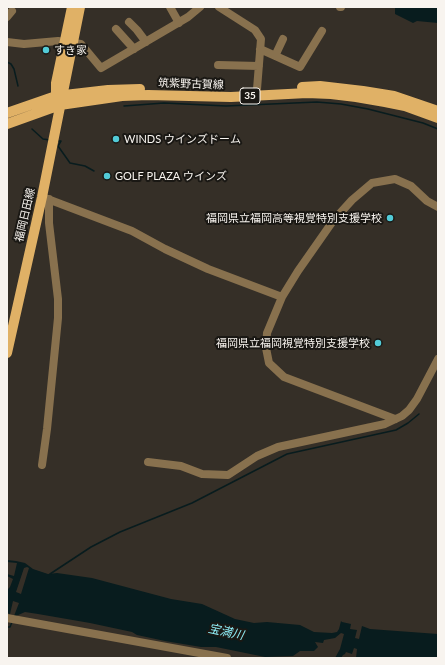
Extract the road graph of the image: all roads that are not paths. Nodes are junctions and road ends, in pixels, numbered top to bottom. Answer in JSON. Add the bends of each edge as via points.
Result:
{"nodes":[{"id":1,"x":72,"y":7,"type":"edge"},
{"id":2,"x":80,"y":7,"type":"edge"},
{"id":3,"x":170,"y":7,"type":"edge"},
{"id":4,"x":200,"y":7,"type":"edge"},
{"id":5,"x":219,"y":7,"type":"edge"},
{"id":6,"x":129,"y":22,"type":"dead end"},
{"id":7,"x":179,"y":23,"type":"junction"},
{"id":8,"x":116,"y":28,"type":"dead end"},
{"id":9,"x":322,"y":31,"type":"dead end"},
{"id":10,"x":282,"y":40,"type":"dead end"},
{"id":11,"x":7,"y":42,"type":"edge"},
{"id":12,"x":68,"y":42,"type":"junction"},
{"id":13,"x":146,"y":42,"type":"junction"},
{"id":14,"x":134,"y":49,"type":"junction"},
{"id":15,"x":260,"y":49,"type":"junction"},
{"id":16,"x":275,"y":56,"type":"junction"},
{"id":17,"x":218,"y":65,"type":"dead end"},
{"id":18,"x":259,"y":66,"type":"junction"},
{"id":19,"x":257,"y":89,"type":"junction"},
{"id":20,"x":59,"y":99,"type":"junction"},
{"id":21,"x":438,"y":111,"type":"edge"},
{"id":22,"x":7,"y":113,"type":"edge"},
{"id":23,"x":438,"y":118,"type":"edge"},
{"id":24,"x":7,"y":124,"type":"edge"},
{"id":25,"x":45,"y":198,"type":"junction"},
{"id":26,"x":438,"y":207,"type":"edge"},
{"id":27,"x":282,"y":297,"type":"junction"},
{"id":28,"x":7,"y":353,"type":"edge"},
{"id":29,"x":438,"y":359,"type":"edge"},
{"id":30,"x":395,"y":419,"type":"junction"},
{"id":31,"x":148,"y":462,"type":"dead end"},
{"id":32,"x":42,"y":465,"type":"dead end"},
{"id":33,"x":7,"y":618,"type":"edge"},
{"id":34,"x":227,"y":658,"type":"edge"}],
"edges":[{"from":1,"to":12,"type":"main road","name":"福岡日田線"},
{"from":2,"to":12,"type":"main road","name":"福岡日田線"},
{"from":3,"to":7,"type":"street"},
{"from":4,"to":7,"type":"street"},
{"from":5,"to":15,"type":"street","via":[[255,30],[261,39]]},
{"from":6,"to":13,"type":"street"},
{"from":7,"to":13,"type":"street"},
{"from":8,"to":14,"type":"street"},
{"from":9,"to":16,"type":"street","via":[[300,67]]},
{"from":10,"to":16,"type":"street"},
{"from":11,"to":12,"type":"street"},
{"from":12,"to":14,"type":"street","via":[[81,44],[101,68]]},
{"from":12,"to":20,"type":"main road","name":"福岡日田線"},
{"from":13,"to":14,"type":"street"},
{"from":15,"to":16,"type":"street"},
{"from":15,"to":18,"type":"street"},
{"from":17,"to":18,"type":"street"},
{"from":18,"to":19,"type":"street"},
{"from":19,"to":20,"type":"main road","name":"筑紫野古賀線","number":"35","via":[[108,90]]},
{"from":19,"to":21,"type":"main road","name":"筑紫野古賀線","number":"35","via":[[320,86],[343,88],[394,96]]},
{"from":20,"to":22,"type":"main road"},
{"from":20,"to":23,"type":"main road","name":"筑紫野古賀線","number":"35","via":[[148,95],[231,97],[331,94],[356,96],[405,106]]},
{"from":20,"to":24,"type":"main road"},
{"from":20,"to":25,"type":"main road","name":"福岡日田線"},
{"from":25,"to":27,"type":"street","via":[[132,232],[208,269]]},
{"from":25,"to":28,"type":"main road","name":"福岡日田線"},
{"from":25,"to":32,"type":"street","via":[[58,299],[58,318]]},
{"from":26,"to":27,"type":"street","via":[[411,186],[395,178],[372,183],[332,221]]},
{"from":27,"to":30,"type":"street","via":[[267,333],[269,363],[284,377]]},
{"from":29,"to":30,"type":"street","via":[[418,399],[406,413]]},
{"from":30,"to":31,"type":"street","via":[[373,428],[278,447],[257,456],[228,475],[202,474],[181,466]]},
{"from":33,"to":34,"type":"street"}]}
